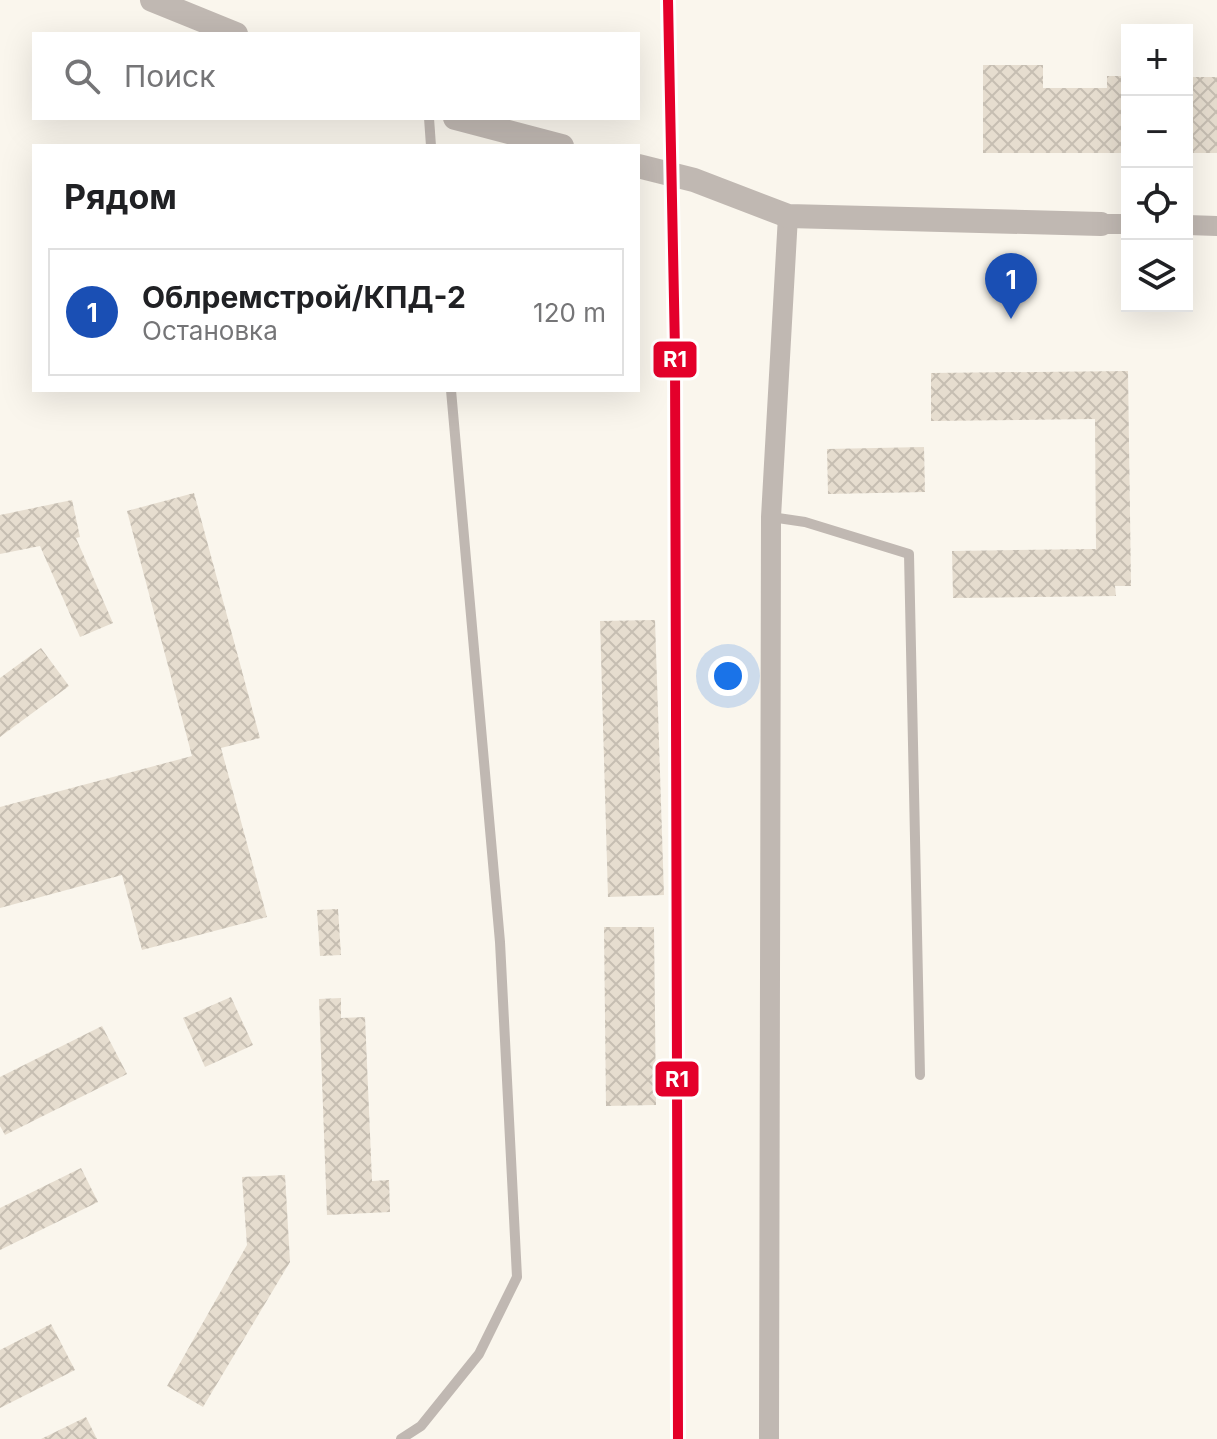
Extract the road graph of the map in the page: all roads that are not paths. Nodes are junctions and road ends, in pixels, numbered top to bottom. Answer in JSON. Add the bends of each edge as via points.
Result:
{"nodes":[{"id":1,"x":152,"y":0,"type":"edge"},
{"id":2,"x":231,"y":32,"type":"edge"},
{"id":3,"x":429,"y":120,"type":"edge"},
{"id":4,"x":463,"y":120,"type":"edge"},
{"id":5,"x":431,"y":144,"type":"edge"},
{"id":6,"x":554,"y":144,"type":"edge"},
{"id":7,"x":640,"y":166,"type":"edge"},
{"id":8,"x":788,"y":216,"type":"junction"},
{"id":9,"x":1101,"y":224,"type":"joint"},
{"id":10,"x":1121,"y":224,"type":"edge"},
{"id":11,"x":1193,"y":225,"type":"edge"},
{"id":12,"x":1217,"y":226,"type":"edge"},
{"id":13,"x":451,"y":392,"type":"edge"},
{"id":14,"x":771,"y":517,"type":"junction"},
{"id":15,"x":920,"y":1075,"type":"dead end"},
{"id":16,"x":401,"y":1439,"type":"edge"},
{"id":17,"x":769,"y":1439,"type":"edge"}],
"edges":[{"from":1,"to":2,"type":"street"},
{"from":3,"to":5,"type":"lane"},
{"from":4,"to":6,"type":"street"},
{"from":7,"to":8,"type":"street","via":[[694,180]]},
{"from":8,"to":9,"type":"street"},
{"from":8,"to":14,"type":"street"},
{"from":9,"to":10,"type":"street"},
{"from":11,"to":12,"type":"street"},
{"from":13,"to":16,"type":"lane","via":[[500,942],[517,1277],[479,1354],[421,1426]]},
{"from":14,"to":15,"type":"lane","via":[[909,554]]},
{"from":14,"to":17,"type":"street"}]}
